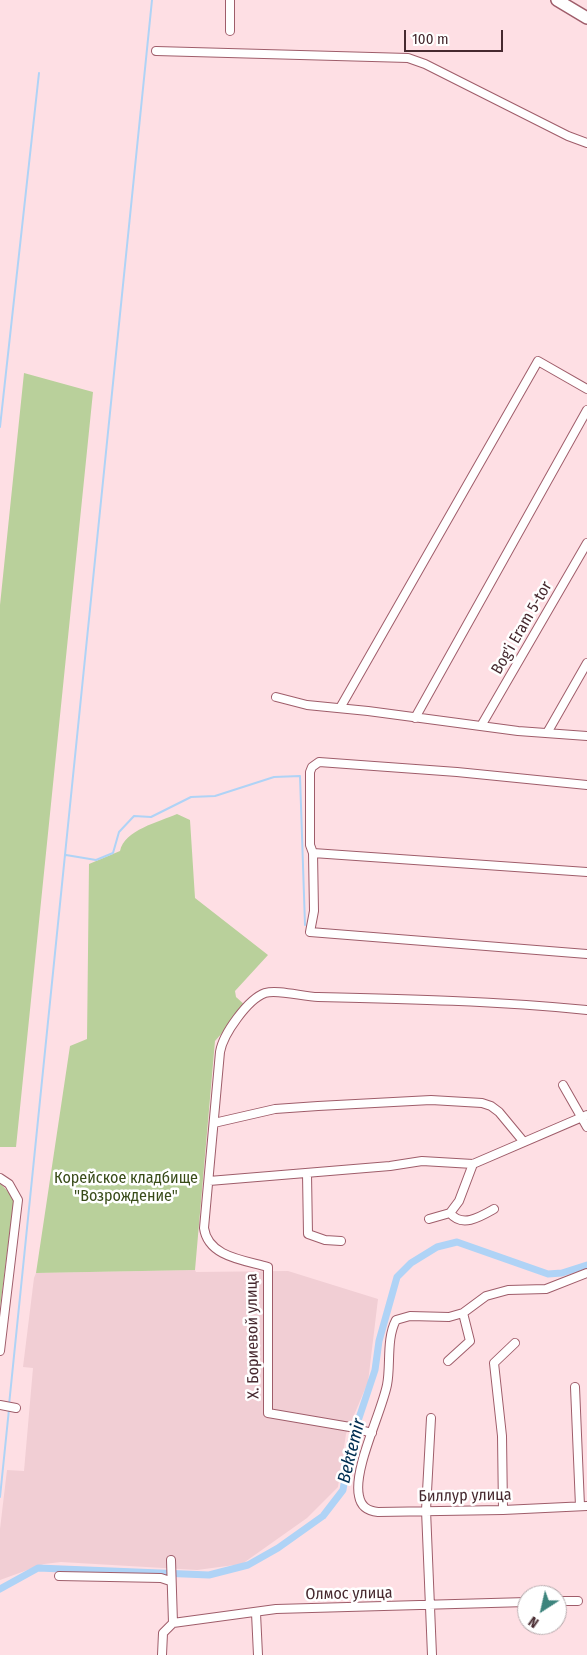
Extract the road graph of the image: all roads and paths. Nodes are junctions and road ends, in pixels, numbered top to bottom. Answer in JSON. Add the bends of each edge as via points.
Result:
{"nodes":[{"id":1,"x":230,"y":0,"type":"edge"},
{"id":2,"x":557,"y":0,"type":"edge"},
{"id":3,"x":565,"y":0,"type":"edge"},
{"id":4,"x":587,"y":13,"type":"edge"},
{"id":5,"x":587,"y":18,"type":"edge"},
{"id":6,"x":230,"y":31,"type":"dead end"},
{"id":7,"x":156,"y":51,"type":"dead end"},
{"id":8,"x":587,"y":143,"type":"edge"},
{"id":9,"x":587,"y":389,"type":"edge"},
{"id":10,"x":587,"y":410,"type":"edge"},
{"id":11,"x":587,"y":543,"type":"edge"},
{"id":12,"x":587,"y":663,"type":"edge"},
{"id":13,"x":276,"y":697,"type":"dead end"},
{"id":14,"x":340,"y":708,"type":"junction"},
{"id":15,"x":415,"y":718,"type":"junction"},
{"id":16,"x":481,"y":726,"type":"junction"},
{"id":17,"x":547,"y":733,"type":"junction"},
{"id":18,"x":587,"y":736,"type":"edge"},
{"id":19,"x":587,"y":785,"type":"edge"},
{"id":20,"x":313,"y":853,"type":"junction"},
{"id":21,"x":587,"y":872,"type":"edge"},
{"id":22,"x":587,"y":954,"type":"edge"},
{"id":23,"x":587,"y":1010,"type":"edge"},
{"id":24,"x":563,"y":1085,"type":"dead end"},
{"id":25,"x":585,"y":1116,"type":"edge"},
{"id":26,"x":214,"y":1123,"type":"junction"},
{"id":27,"x":587,"y":1127,"type":"edge"},
{"id":28,"x":523,"y":1141,"type":"junction"},
{"id":29,"x":473,"y":1164,"type":"junction"},
{"id":30,"x":307,"y":1174,"type":"junction"},
{"id":31,"x":0,"y":1178,"type":"edge"},
{"id":32,"x":209,"y":1181,"type":"junction"},
{"id":33,"x":494,"y":1209,"type":"dead end"},
{"id":34,"x":450,"y":1213,"type":"junction"},
{"id":35,"x":429,"y":1219,"type":"dead end"},
{"id":36,"x":341,"y":1241,"type":"dead end"},
{"id":37,"x":587,"y":1273,"type":"edge"},
{"id":38,"x":463,"y":1313,"type":"junction"},
{"id":39,"x":515,"y":1343,"type":"dead end"},
{"id":40,"x":0,"y":1351,"type":"edge"},
{"id":41,"x":448,"y":1361,"type":"dead end"},
{"id":42,"x":575,"y":1386,"type":"dead end"},
{"id":43,"x":0,"y":1406,"type":"edge"},
{"id":44,"x":16,"y":1408,"type":"dead end"},
{"id":45,"x":431,"y":1418,"type":"dead end"},
{"id":46,"x":372,"y":1433,"type":"junction"},
{"id":47,"x":583,"y":1506,"type":"edge"},
{"id":48,"x":426,"y":1510,"type":"junction"},
{"id":49,"x":503,"y":1510,"type":"junction"},
{"id":50,"x":171,"y":1560,"type":"dead end"},
{"id":51,"x":59,"y":1576,"type":"dead end"},
{"id":52,"x":170,"y":1579,"type":"junction"},
{"id":53,"x":567,"y":1601,"type":"edge"},
{"id":54,"x":578,"y":1601,"type":"dead end"},
{"id":55,"x":517,"y":1602,"type":"edge"},
{"id":56,"x":430,"y":1606,"type":"junction"},
{"id":57,"x":256,"y":1612,"type":"junction"},
{"id":58,"x":173,"y":1623,"type":"junction"},
{"id":59,"x":162,"y":1655,"type":"edge"},
{"id":60,"x":258,"y":1655,"type":"edge"},
{"id":61,"x":432,"y":1655,"type":"edge"}],
"edges":[{"from":1,"to":6,"type":"street"},
{"from":2,"to":5,"type":"street"},
{"from":3,"to":4,"type":"street"},
{"from":7,"to":8,"type":"street","via":[[408,58]]},
{"from":9,"to":14,"type":"street","via":[[538,361]]},
{"from":10,"to":15,"type":"street"},
{"from":11,"to":16,"type":"street","name":"Bog'i Eram 5-tor"},
{"from":12,"to":17,"type":"street"},
{"from":13,"to":14,"type":"street","via":[[307,705]]},
{"from":14,"to":15,"type":"street"},
{"from":15,"to":16,"type":"street"},
{"from":16,"to":17,"type":"street"},
{"from":17,"to":18,"type":"street"},
{"from":19,"to":20,"type":"street","via":[[319,762],[312,766],[310,772],[310,845]]},
{"from":20,"to":21,"type":"street"},
{"from":20,"to":22,"type":"street","via":[[314,911],[310,932]]},
{"from":23,"to":26,"type":"street","name":"Х. Бориевой улица","via":[[523,1004],[266,993],[250,1004],[224,1038]]},
{"from":24,"to":25,"type":"street","via":[[577,1113]]},
{"from":25,"to":27,"type":"street"},
{"from":25,"to":28,"type":"street"},
{"from":26,"to":28,"type":"street","via":[[275,1109],[431,1100],[491,1106]]},
{"from":26,"to":32,"type":"street","name":"Х. Бориевой улица"},
{"from":28,"to":29,"type":"street"},
{"from":29,"to":30,"type":"street","via":[[422,1161]]},
{"from":29,"to":34,"type":"street","via":[[465,1188]]},
{"from":30,"to":32,"type":"street"},
{"from":30,"to":36,"type":"street","via":[[308,1234],[324,1240]]},
{"from":31,"to":40,"type":"street","via":[[9,1184],[18,1200]]},
{"from":32,"to":46,"type":"street","name":"Х. Бориевой улица","via":[[205,1238],[219,1251],[268,1267],[268,1413]]},
{"from":33,"to":34,"type":"street","via":[[463,1221]]},
{"from":34,"to":35,"type":"street"},
{"from":37,"to":38,"type":"street","via":[[546,1289],[508,1290],[486,1296]]},
{"from":38,"to":41,"type":"street","via":[[470,1341]]},
{"from":38,"to":46,"type":"street","via":[[448,1318],[410,1316],[396,1320],[387,1385]]},
{"from":39,"to":49,"type":"street","via":[[494,1363],[502,1436]]},
{"from":42,"to":47,"type":"street"},
{"from":43,"to":44,"type":"street"},
{"from":45,"to":48,"type":"street"},
{"from":46,"to":48,"type":"street","name":"Биллур улица","via":[[358,1490],[359,1499],[369,1511]]},
{"from":47,"to":49,"type":"street","name":"Биллур улица"},
{"from":48,"to":49,"type":"street","name":"Биллур улица"},
{"from":48,"to":56,"type":"street"},
{"from":50,"to":52,"type":"street"},
{"from":51,"to":52,"type":"street"},
{"from":52,"to":58,"type":"street"},
{"from":53,"to":54,"type":"street"},
{"from":55,"to":56,"type":"street","name":"Олмос улица"},
{"from":56,"to":57,"type":"street","name":"Олмос улица"},
{"from":56,"to":61,"type":"street"},
{"from":57,"to":58,"type":"street","name":"Олмос улица"},
{"from":57,"to":60,"type":"street"},
{"from":58,"to":59,"type":"street","via":[[163,1633]]}]}
